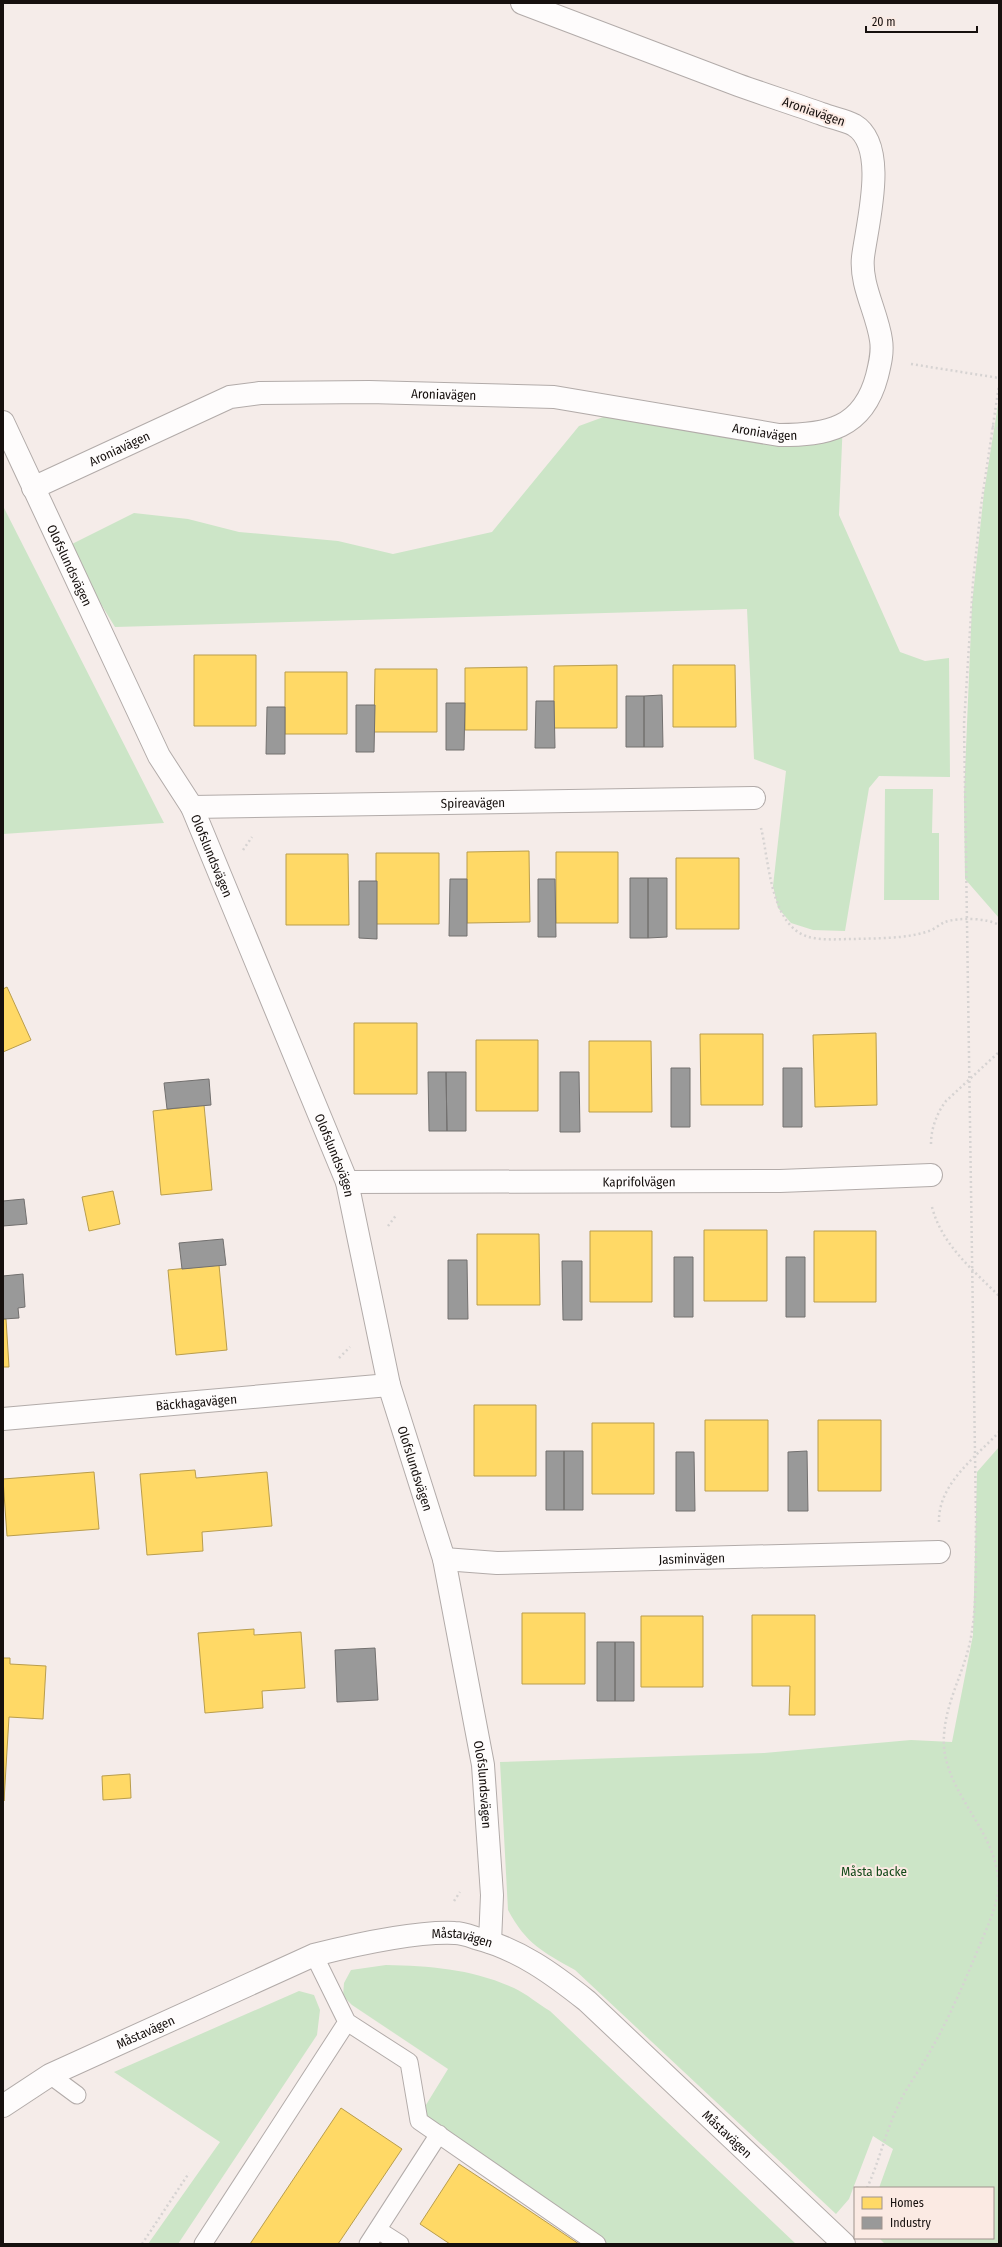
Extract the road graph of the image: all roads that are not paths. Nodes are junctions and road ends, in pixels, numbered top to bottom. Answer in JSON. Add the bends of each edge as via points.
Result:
{"nodes":[{"id":1,"x":522,"y":3,"type":"edge"},
{"id":2,"x":3,"y":422,"type":"edge"},
{"id":3,"x":33,"y":488,"type":"junction"},
{"id":4,"x":754,"y":798,"type":"road end"},
{"id":5,"x":192,"y":806,"type":"junction"},
{"id":6,"x":931,"y":1175,"type":"dead end"},
{"id":7,"x":347,"y":1182,"type":"junction"},
{"id":8,"x":389,"y":1385,"type":"junction"},
{"id":9,"x":3,"y":1419,"type":"edge"},
{"id":10,"x":939,"y":1552,"type":"road end"},
{"id":11,"x":444,"y":1559,"type":"junction"},
{"id":12,"x":490,"y":1942,"type":"junction"},
{"id":13,"x":314,"y":1955,"type":"junction"},
{"id":14,"x":347,"y":2022,"type":"junction"},
{"id":15,"x":50,"y":2075,"type":"junction"},
{"id":16,"x":76,"y":2095,"type":"dead end"},
{"id":17,"x":3,"y":2106,"type":"edge"},
{"id":18,"x":439,"y":2134,"type":"junction"},
{"id":19,"x":378,"y":2230,"type":"junction"},
{"id":20,"x":836,"y":2241,"type":"edge"},
{"id":21,"x":203,"y":2244,"type":"edge"},
{"id":22,"x":368,"y":2244,"type":"edge"},
{"id":23,"x":400,"y":2244,"type":"edge"},
{"id":24,"x":597,"y":2244,"type":"edge"}],
"edges":[{"from":1,"to":3,"type":"street","name":"Aroniavägen","via":[[855,126],[870,150],[874,166],[863,276],[881,340],[881,360],[873,390],[856,416],[834,430],[809,435],[779,434],[554,397],[260,392],[230,397]]},
{"from":2,"to":3,"type":"street","name":"Olofslundsvägen"},
{"from":3,"to":5,"type":"street","name":"Olofslundsvägen","via":[[159,756]]},
{"from":4,"to":5,"type":"street","name":"Spireavägen"},
{"from":5,"to":7,"type":"street","name":"Olofslundsvägen"},
{"from":6,"to":7,"type":"street","name":"Kaprifolvägen","via":[[780,1181]]},
{"from":7,"to":8,"type":"street","name":"Olofslundsvägen"},
{"from":8,"to":9,"type":"street","name":"Bäckhagavägen"},
{"from":8,"to":11,"type":"street","name":"Olofslundsvägen"},
{"from":10,"to":11,"type":"street","name":"Jasminvägen","via":[[498,1563]]},
{"from":11,"to":12,"type":"street","name":"Olofslundsvägen","via":[[483,1766],[492,1896]]},
{"from":12,"to":13,"type":"street","name":"Måstavägen","via":[[456,1933],[422,1935],[351,1946]]},
{"from":12,"to":20,"type":"street","name":"Måstavägen","via":[[528,1959],[554,1975],[587,2001]]},
{"from":13,"to":14,"type":"lane"},
{"from":13,"to":15,"type":"street","name":"Måstavägen"},
{"from":14,"to":18,"type":"lane","via":[[409,2062],[419,2121]]},
{"from":14,"to":21,"type":"lane"},
{"from":15,"to":16,"type":"lane"},
{"from":15,"to":17,"type":"street","name":"Måstavägen"},
{"from":18,"to":19,"type":"lane"},
{"from":18,"to":24,"type":"lane"},
{"from":19,"to":22,"type":"lane"},
{"from":19,"to":23,"type":"lane"}]}
